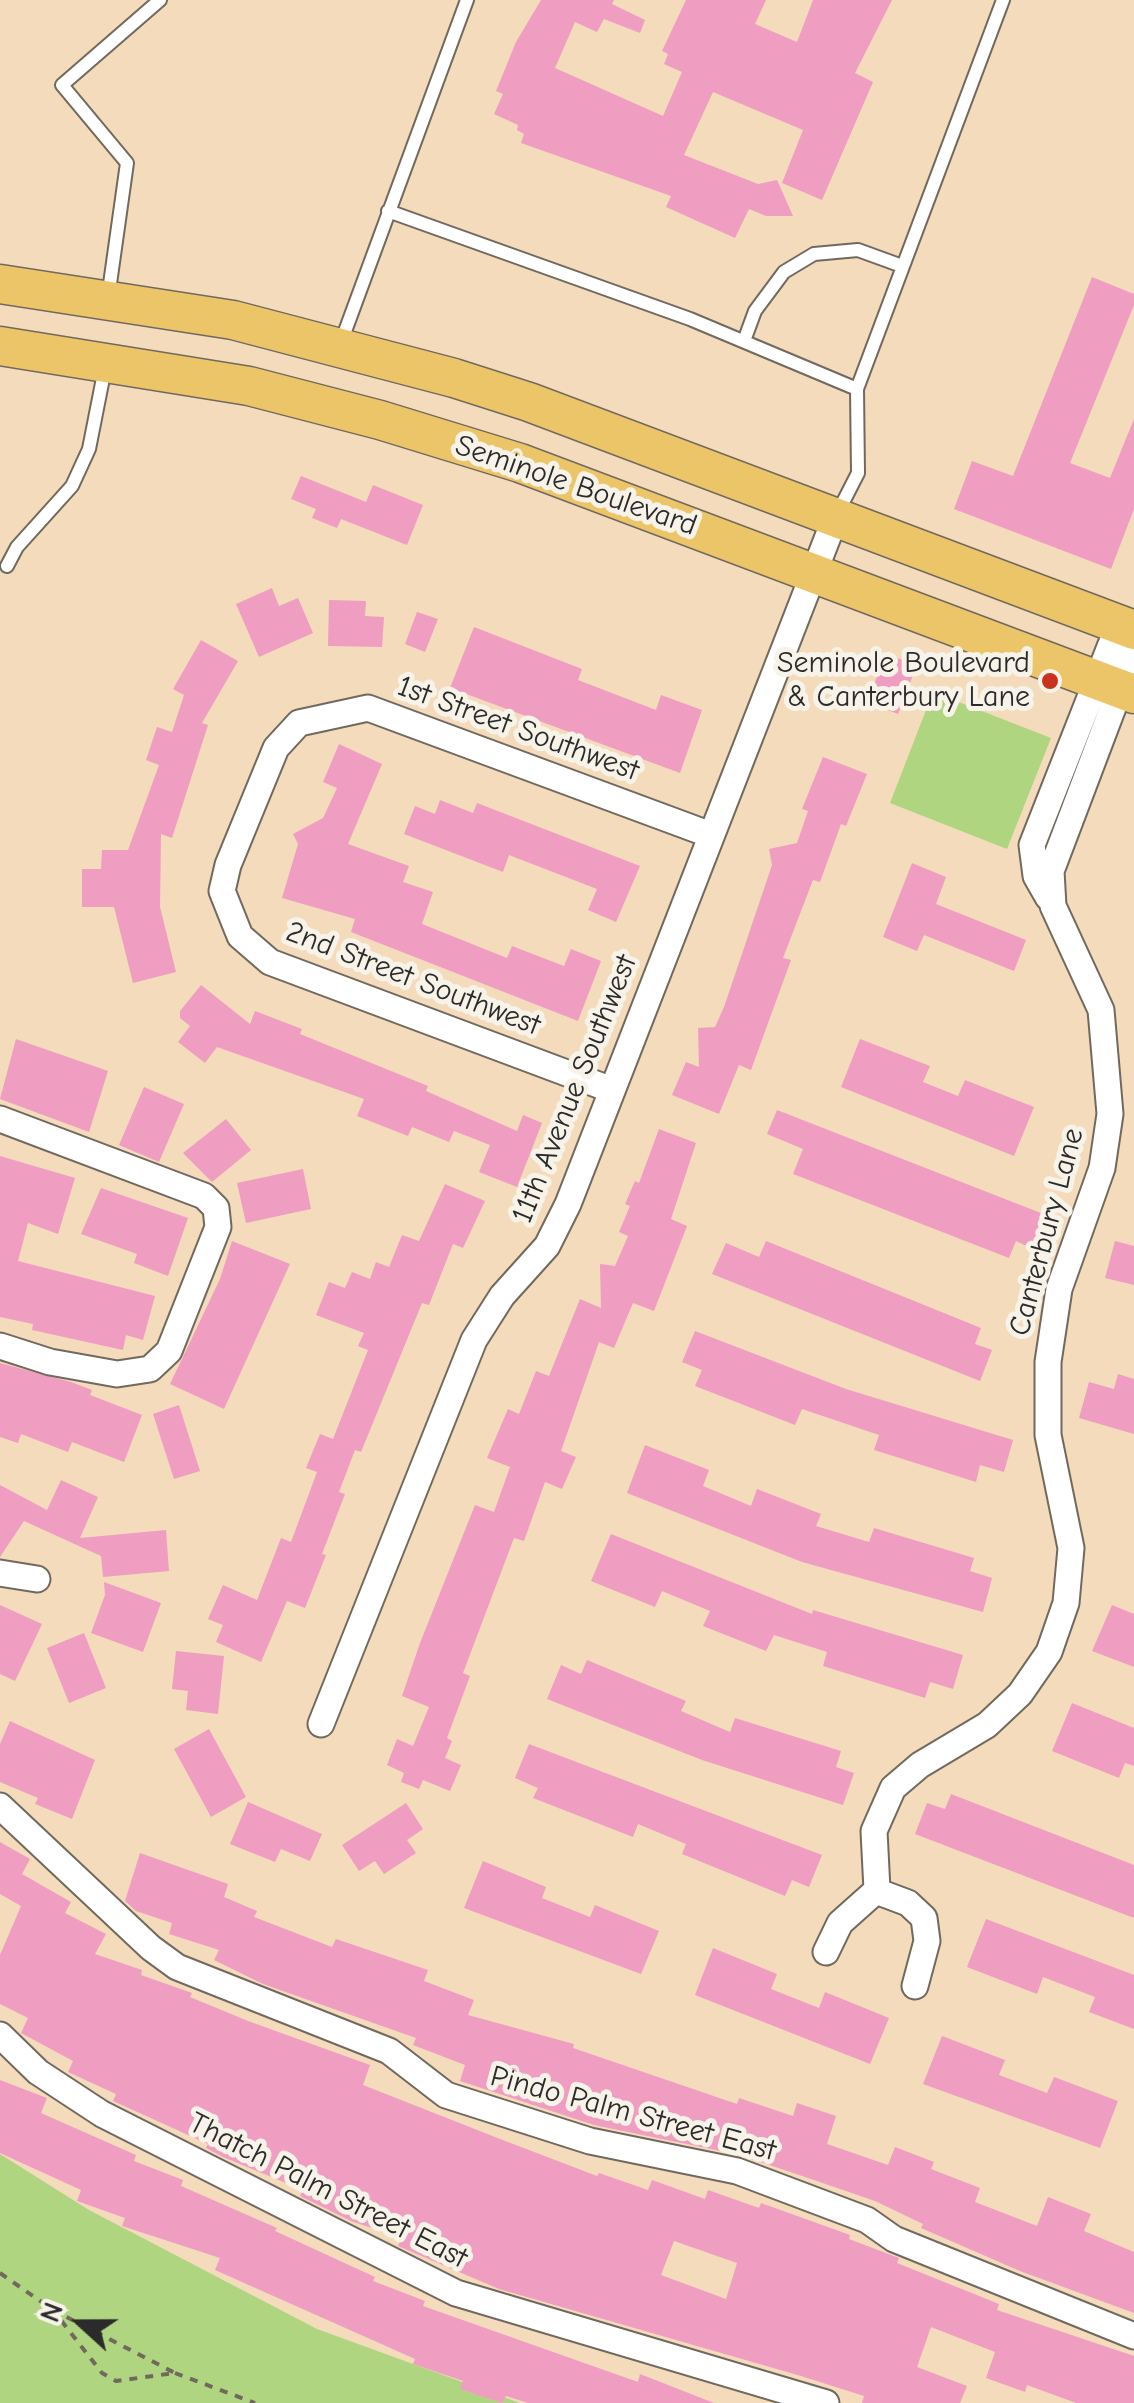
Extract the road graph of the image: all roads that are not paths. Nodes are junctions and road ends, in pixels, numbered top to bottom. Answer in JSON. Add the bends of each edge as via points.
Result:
{"nodes":[{"id":1,"x":160,"y":0,"type":"edge"},
{"id":2,"x":467,"y":0,"type":"edge"},
{"id":3,"x":1003,"y":0,"type":"edge"},
{"id":4,"x":388,"y":211,"type":"junction"},
{"id":5,"x":902,"y":266,"type":"junction"},
{"id":6,"x":0,"y":284,"type":"edge"},
{"id":7,"x":108,"y":298,"type":"junction"},
{"id":8,"x":744,"y":342,"type":"junction"},
{"id":9,"x":0,"y":346,"type":"edge"},
{"id":10,"x":340,"y":346,"type":"junction"},
{"id":11,"x":106,"y":360,"type":"junction"},
{"id":12,"x":857,"y":389,"type":"junction"},
{"id":13,"x":836,"y":516,"type":"junction"},
{"id":14,"x":7,"y":566,"type":"dead end"},
{"id":15,"x":814,"y":571,"type":"junction"},
{"id":16,"x":1129,"y":635,"type":"edge"},
{"id":17,"x":1117,"y":687,"type":"edge"},
{"id":18,"x":712,"y":835,"type":"junction"},
{"id":19,"x":222,"y":892,"type":"joint"},
{"id":20,"x":612,"y":1090,"type":"junction"},
{"id":21,"x":0,"y":1119,"type":"edge"},
{"id":22,"x":0,"y":1346,"type":"edge"},
{"id":23,"x":0,"y":1573,"type":"edge"},
{"id":24,"x":37,"y":1579,"type":"dead end"},
{"id":25,"x":320,"y":1724,"type":"dead end"},
{"id":26,"x":0,"y":1806,"type":"edge"},
{"id":27,"x":876,"y":1891,"type":"junction"},
{"id":28,"x":826,"y":1952,"type":"dead end"},
{"id":29,"x":915,"y":1986,"type":"dead end"},
{"id":30,"x":0,"y":2035,"type":"edge"},
{"id":31,"x":1134,"y":2336,"type":"edge"},
{"id":32,"x":826,"y":2403,"type":"edge"}],
"edges":[{"from":1,"to":7,"type":"lane","via":[[62,86],[127,163]]},
{"from":2,"to":4,"type":"lane"},
{"from":3,"to":5,"type":"lane"},
{"from":4,"to":8,"type":"lane"},
{"from":4,"to":10,"type":"lane"},
{"from":5,"to":8,"type":"lane","via":[[858,250],[814,254],[784,272],[755,311]]},
{"from":5,"to":12,"type":"lane"},
{"from":6,"to":7,"type":"main road","name":"Seminole Boulevard"},
{"from":7,"to":10,"type":"main road","name":"Seminole Boulevard"},
{"from":8,"to":12,"type":"lane"},
{"from":9,"to":11,"type":"main road","name":"Seminole Boulevard"},
{"from":10,"to":13,"type":"main road","name":"Seminole Boulevard","via":[[529,402]]},
{"from":11,"to":14,"type":"lane","via":[[89,450],[72,486]]},
{"from":11,"to":15,"type":"main road","name":"Seminole Boulevard","via":[[380,420],[520,463]]},
{"from":12,"to":13,"type":"lane","via":[[858,473]]},
{"from":13,"to":15,"type":"street","name":"11th Avenue Southwest"},
{"from":13,"to":16,"type":"main road","name":"Seminole Boulevard"},
{"from":15,"to":17,"type":"main road","name":"Seminole Boulevard"},
{"from":15,"to":18,"type":"street","name":"11th Avenue Southwest"},
{"from":16,"to":17,"type":"street","name":"Canterbury Lane"},
{"from":17,"to":27,"type":"street","name":"Canterbury Lane","via":[[1032,845],[1036,876],[1101,1010],[1110,1114],[1102,1168],[1060,1290],[1048,1362],[1048,1435],[1071,1548],[1066,1603],[1049,1652],[1020,1694],[987,1725],[893,1788],[874,1832]]},
{"from":18,"to":19,"type":"street","name":"1st Street Southwest","via":[[368,708],[298,723],[276,748]]},
{"from":18,"to":20,"type":"street","name":"11th Avenue Southwest"},
{"from":19,"to":20,"type":"street","name":"2nd Street Southwest","via":[[240,936],[270,962]]},
{"from":20,"to":25,"type":"street","name":"11th Avenue Southwest","via":[[548,1246],[502,1296],[474,1340]]},
{"from":21,"to":22,"type":"street","via":[[204,1196],[216,1208],[218,1227],[169,1350],[150,1369],[117,1374]]},
{"from":23,"to":24,"type":"street"},
{"from":26,"to":31,"type":"street","name":"Pindo Palm Street East","via":[[177,1967],[389,2051],[446,2095],[590,2141],[737,2171]]},
{"from":27,"to":28,"type":"street","via":[[840,1923]]},
{"from":27,"to":29,"type":"street","via":[[908,1903],[924,1918],[926,1941]]},
{"from":30,"to":32,"type":"street","name":"Thatch Palm Street East","via":[[38,2072],[102,2114],[456,2294]]}]}
